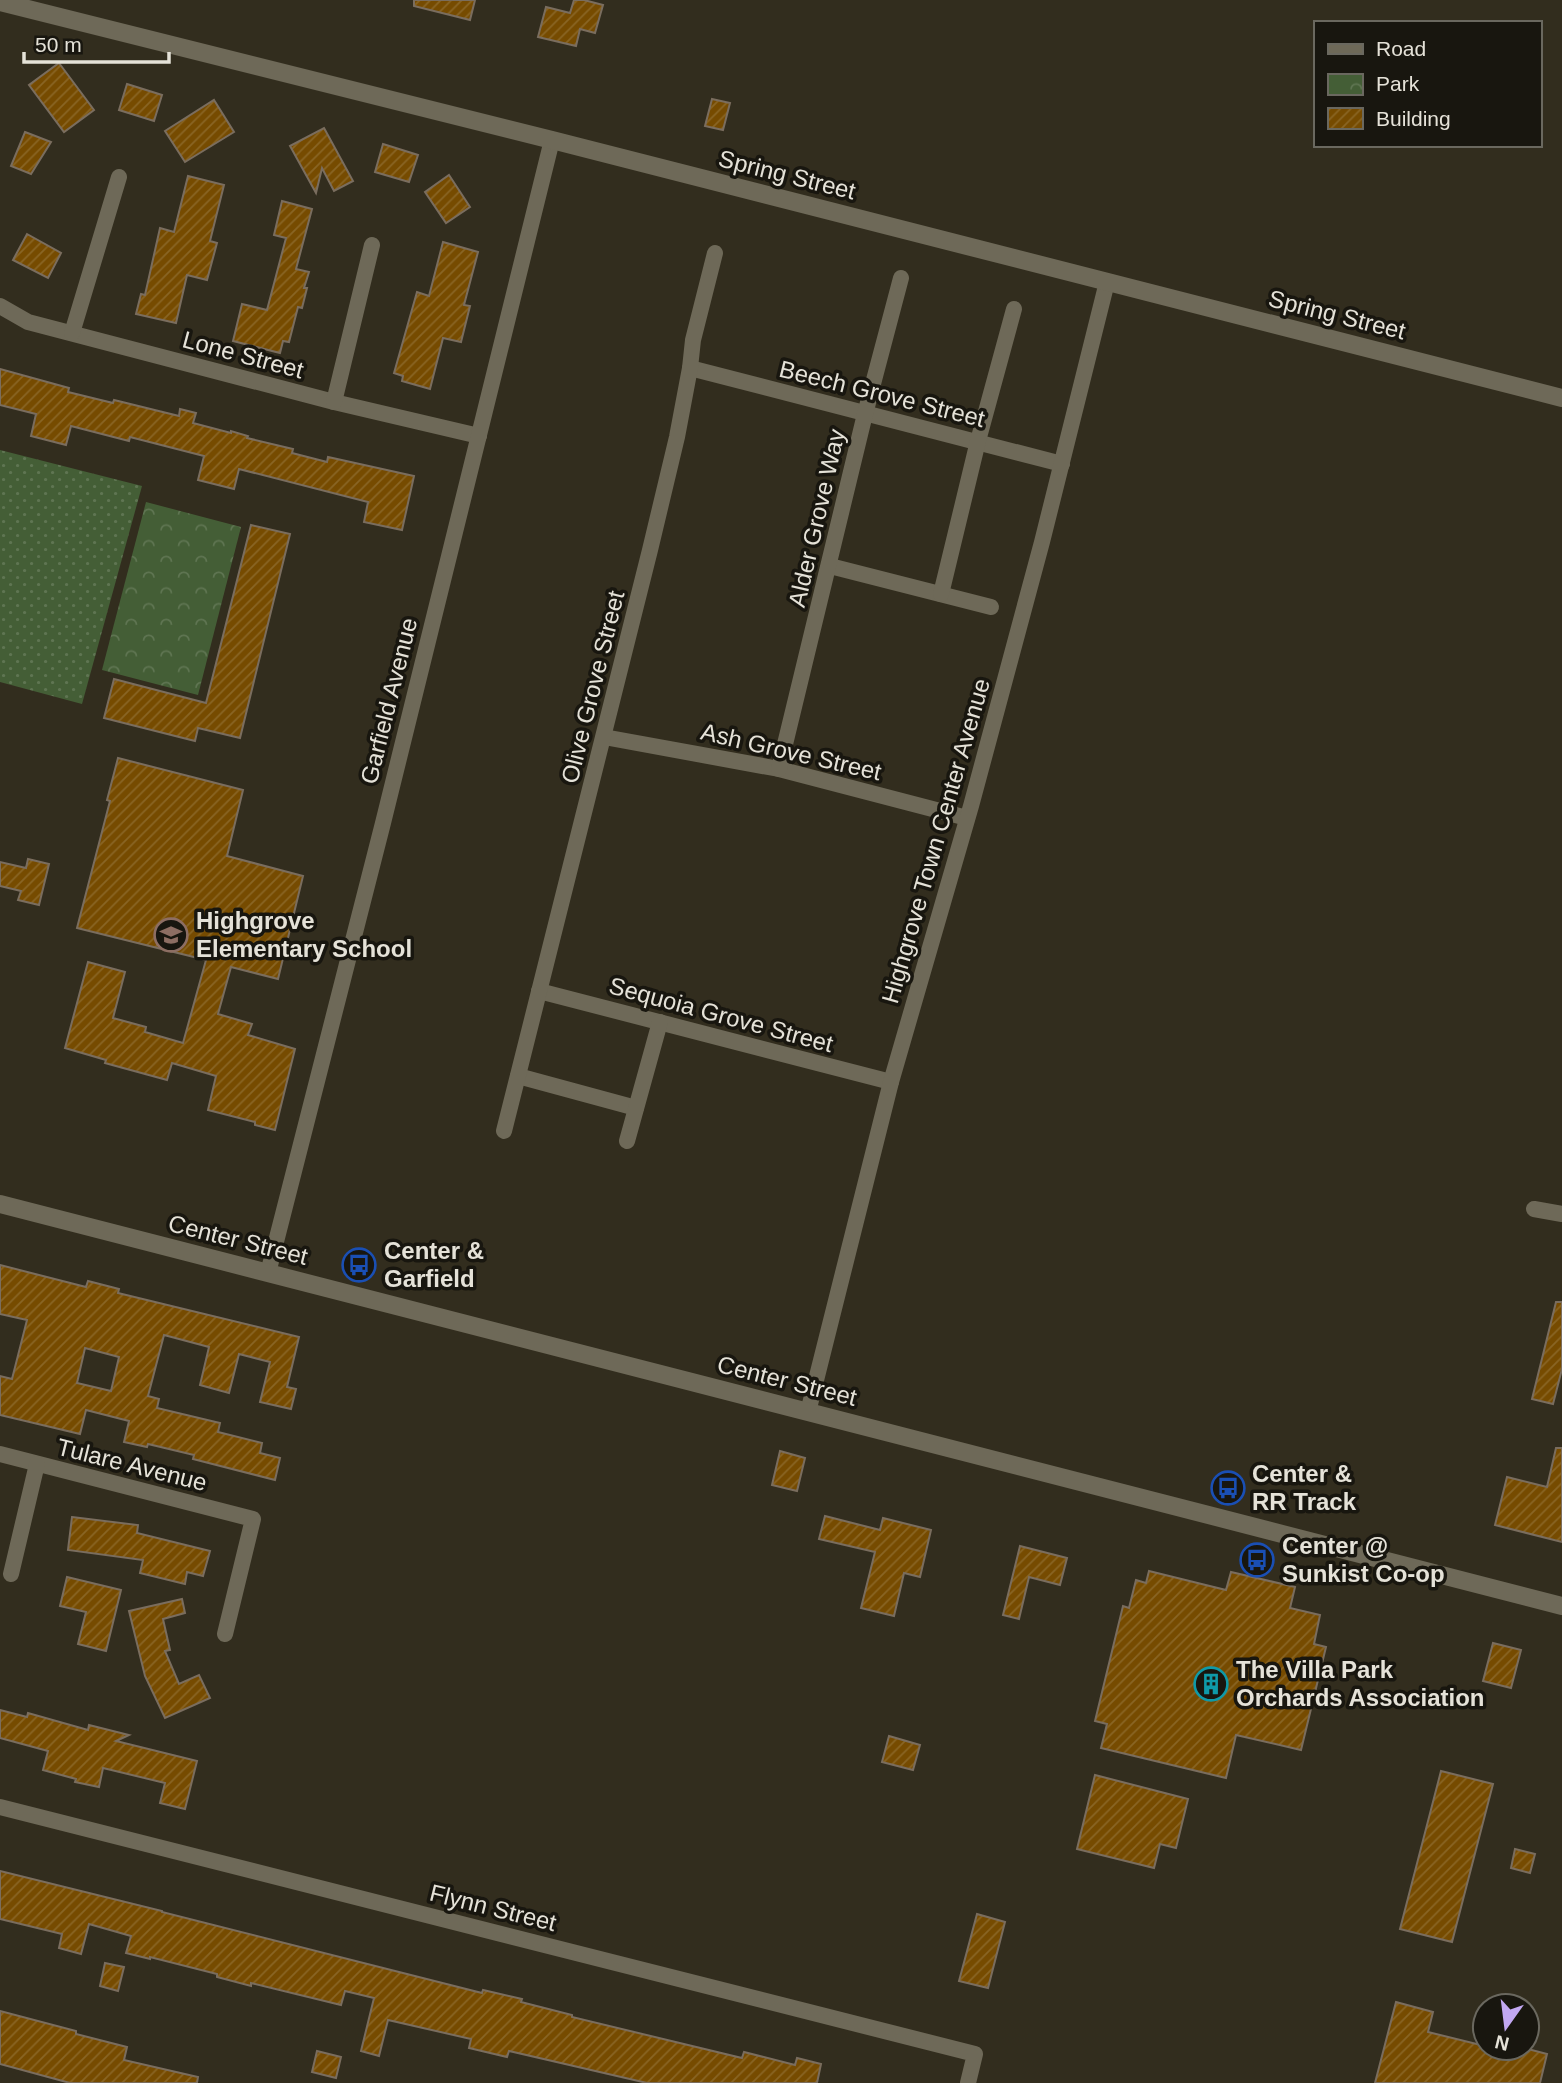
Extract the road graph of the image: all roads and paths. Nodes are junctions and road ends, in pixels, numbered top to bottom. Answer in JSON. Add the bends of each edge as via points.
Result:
{"nodes":[{"id":1,"x":0,"y":2,"type":"edge"},
{"id":2,"x":552,"y":140,"type":"junction"},
{"id":3,"x":119,"y":177,"type":"dead end"},
{"id":4,"x":372,"y":245,"type":"dead end"},
{"id":5,"x":715,"y":253,"type":"dead end"},
{"id":6,"x":901,"y":278,"type":"dead end"},
{"id":7,"x":1107,"y":282,"type":"junction"},
{"id":8,"x":0,"y":306,"type":"edge"},
{"id":9,"x":1014,"y":309,"type":"dead end"},
{"id":10,"x":72,"y":333,"type":"junction"},
{"id":11,"x":691,"y":368,"type":"junction"},
{"id":12,"x":1562,"y":398,"type":"edge"},
{"id":13,"x":334,"y":402,"type":"junction"},
{"id":14,"x":865,"y":414,"type":"junction"},
{"id":15,"x":479,"y":436,"type":"junction"},
{"id":16,"x":978,"y":441,"type":"junction"},
{"id":17,"x":1062,"y":464,"type":"junction"},
{"id":18,"x":830,"y":566,"type":"junction"},
{"id":19,"x":941,"y":594,"type":"junction"},
{"id":20,"x":991,"y":607,"type":"dead end"},
{"id":21,"x":604,"y":737,"type":"junction"},
{"id":22,"x":779,"y":769,"type":"junction"},
{"id":23,"x":967,"y":818,"type":"junction"},
{"id":24,"x":539,"y":991,"type":"junction"},
{"id":25,"x":660,"y":1023,"type":"junction"},
{"id":26,"x":518,"y":1076,"type":"junction"},
{"id":27,"x":891,"y":1082,"type":"junction"},
{"id":28,"x":636,"y":1108,"type":"junction"},
{"id":29,"x":504,"y":1130,"type":"dead end"},
{"id":30,"x":627,"y":1141,"type":"dead end"},
{"id":31,"x":0,"y":1204,"type":"edge"},
{"id":32,"x":1534,"y":1209,"type":"dead end"},
{"id":33,"x":1562,"y":1214,"type":"edge"},
{"id":34,"x":268,"y":1273,"type":"junction"},
{"id":35,"x":808,"y":1412,"type":"junction"},
{"id":36,"x":0,"y":1454,"type":"edge"},
{"id":37,"x":37,"y":1464,"type":"junction"},
{"id":38,"x":11,"y":1574,"type":"dead end"},
{"id":39,"x":1562,"y":1606,"type":"edge"},
{"id":40,"x":225,"y":1634,"type":"dead end"},
{"id":41,"x":0,"y":1807,"type":"edge"},
{"id":42,"x":968,"y":2083,"type":"edge"}],
"edges":[{"from":1,"to":2,"type":"street","name":"Spring Street"},
{"from":2,"to":7,"type":"street","name":"Spring Street"},
{"from":2,"to":15,"type":"street","name":"Garfield Avenue"},
{"from":3,"to":10,"type":"street"},
{"from":4,"to":13,"type":"street"},
{"from":5,"to":11,"type":"street","name":"Olive Grove Street","via":[[693,340]]},
{"from":6,"to":14,"type":"street","name":"Alder Grove Way"},
{"from":7,"to":12,"type":"street","name":"Spring Street"},
{"from":7,"to":17,"type":"street","name":"Highgrove Town Center Avenue"},
{"from":8,"to":10,"type":"street","name":"Lone Street","via":[[28,323]]},
{"from":9,"to":16,"type":"street"},
{"from":10,"to":13,"type":"street","name":"Lone Street"},
{"from":11,"to":14,"type":"street","name":"Beech Grove Street"},
{"from":11,"to":21,"type":"street","name":"Olive Grove Street"},
{"from":13,"to":15,"type":"street","name":"Lone Street"},
{"from":14,"to":16,"type":"street","name":"Beech Grove Street"},
{"from":14,"to":18,"type":"street","name":"Alder Grove Way"},
{"from":15,"to":34,"type":"street","name":"Garfield Avenue"},
{"from":16,"to":17,"type":"street","name":"Beech Grove Street"},
{"from":16,"to":19,"type":"street"},
{"from":17,"to":23,"type":"street","name":"Highgrove Town Center Avenue"},
{"from":18,"to":19,"type":"street"},
{"from":18,"to":22,"type":"street","name":"Alder Grove Way"},
{"from":19,"to":20,"type":"street"},
{"from":21,"to":22,"type":"street","name":"Ash Grove Street"},
{"from":21,"to":24,"type":"street","name":"Olive Grove Street"},
{"from":22,"to":23,"type":"street","name":"Ash Grove Street"},
{"from":23,"to":27,"type":"street","name":"Highgrove Town Center Avenue"},
{"from":24,"to":25,"type":"street","name":"Sequoia Grove Street"},
{"from":24,"to":26,"type":"street","name":"Olive Grove Street"},
{"from":25,"to":27,"type":"street","name":"Sequoia Grove Street"},
{"from":25,"to":28,"type":"street"},
{"from":26,"to":28,"type":"street"},
{"from":26,"to":29,"type":"street","name":"Olive Grove Street"},
{"from":27,"to":35,"type":"street","name":"Highgrove Town Center Avenue"},
{"from":28,"to":30,"type":"street"},
{"from":31,"to":34,"type":"street","name":"Center Street"},
{"from":32,"to":33,"type":"street"},
{"from":34,"to":35,"type":"street","name":"Center Street"},
{"from":35,"to":39,"type":"street","name":"Center Street"},
{"from":36,"to":37,"type":"street","name":"Tulare Avenue"},
{"from":37,"to":38,"type":"street"},
{"from":37,"to":40,"type":"street","name":"Tulare Avenue","via":[[253,1519]]},
{"from":41,"to":42,"type":"street","name":"Flynn Street","via":[[975,2054]]}]}
